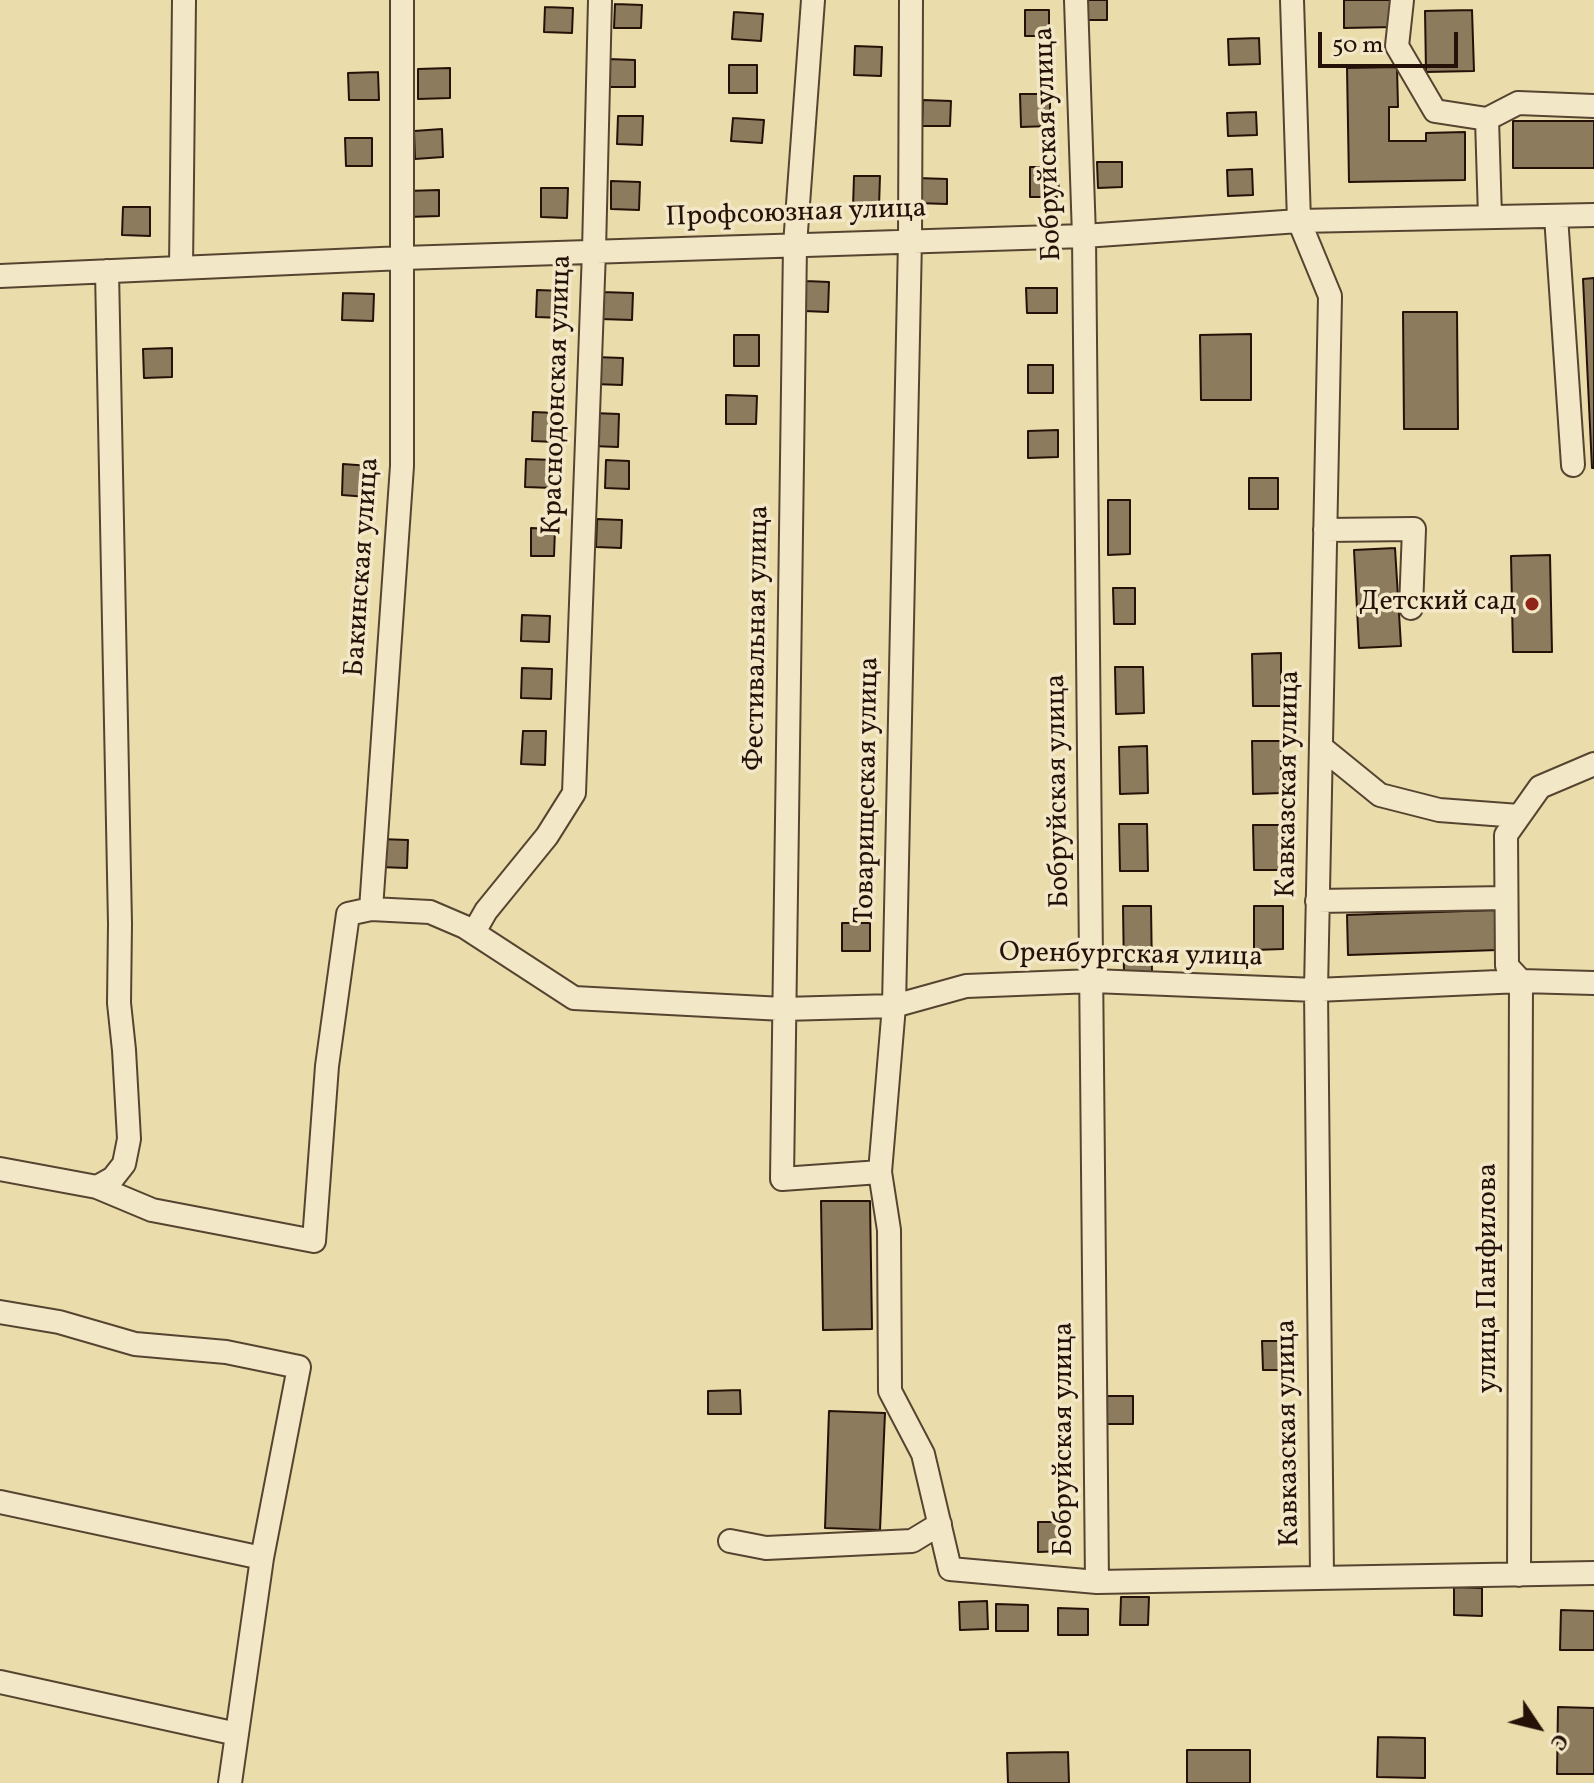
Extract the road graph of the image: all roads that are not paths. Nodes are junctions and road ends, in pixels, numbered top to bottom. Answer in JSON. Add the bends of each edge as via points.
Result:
{"nodes":[{"id":1,"x":184,"y":0,"type":"edge"},
{"id":2,"x":402,"y":0,"type":"edge"},
{"id":3,"x":600,"y":0,"type":"edge"},
{"id":4,"x":813,"y":0,"type":"edge"},
{"id":5,"x":911,"y":0,"type":"edge"},
{"id":6,"x":1076,"y":0,"type":"edge"},
{"id":7,"x":1292,"y":0,"type":"edge"},
{"id":8,"x":1402,"y":0,"type":"edge"},
{"id":9,"x":1594,"y":106,"type":"edge"},
{"id":10,"x":1487,"y":119,"type":"junction"},
{"id":11,"x":1594,"y":215,"type":"edge"},
{"id":12,"x":1556,"y":216,"type":"junction"},
{"id":13,"x":1490,"y":217,"type":"junction"},
{"id":14,"x":1299,"y":221,"type":"junction"},
{"id":15,"x":1084,"y":236,"type":"junction"},
{"id":16,"x":910,"y":240,"type":"junction"},
{"id":17,"x":795,"y":245,"type":"junction"},
{"id":18,"x":594,"y":251,"type":"junction"},
{"id":19,"x":403,"y":258,"type":"junction"},
{"id":20,"x":181,"y":268,"type":"junction"},
{"id":21,"x":107,"y":271,"type":"junction"},
{"id":22,"x":0,"y":276,"type":"edge"},
{"id":23,"x":1573,"y":465,"type":"dead end"},
{"id":24,"x":1325,"y":530,"type":"junction"},
{"id":25,"x":1411,"y":608,"type":"dead end"},
{"id":26,"x":1321,"y":747,"type":"junction"},
{"id":27,"x":1594,"y":764,"type":"edge"},
{"id":28,"x":1519,"y":816,"type":"junction"},
{"id":29,"x":1506,"y":898,"type":"junction"},
{"id":30,"x":1317,"y":901,"type":"junction"},
{"id":31,"x":371,"y":909,"type":"junction"},
{"id":32,"x":474,"y":932,"type":"junction"},
{"id":33,"x":1093,"y":981,"type":"junction"},
{"id":34,"x":1521,"y":981,"type":"junction"},
{"id":35,"x":1594,"y":983,"type":"edge"},
{"id":36,"x":1316,"y":990,"type":"junction"},
{"id":37,"x":894,"y":1006,"type":"junction"},
{"id":38,"x":783,"y":1009,"type":"junction"},
{"id":39,"x":0,"y":1169,"type":"edge"},
{"id":40,"x":880,"y":1172,"type":"junction"},
{"id":41,"x":97,"y":1187,"type":"junction"},
{"id":42,"x":0,"y":1312,"type":"edge"},
{"id":43,"x":0,"y":1502,"type":"edge"},
{"id":44,"x":940,"y":1524,"type":"junction"},
{"id":45,"x":730,"y":1541,"type":"dead end"},
{"id":46,"x":262,"y":1558,"type":"junction"},
{"id":47,"x":1594,"y":1573,"type":"edge"},
{"id":48,"x":1519,"y":1575,"type":"junction"},
{"id":49,"x":1322,"y":1576,"type":"junction"},
{"id":50,"x":1097,"y":1582,"type":"junction"},
{"id":51,"x":0,"y":1682,"type":"edge"},
{"id":52,"x":237,"y":1734,"type":"junction"},
{"id":53,"x":230,"y":1783,"type":"edge"}],
"edges":[{"from":1,"to":20,"type":"street"},
{"from":2,"to":19,"type":"street","name":"Бакинская улица"},
{"from":3,"to":18,"type":"street","name":"Краснодонская улица"},
{"from":4,"to":17,"type":"street","name":"Фестивальная улица"},
{"from":5,"to":16,"type":"street","name":"Товарищеская улица"},
{"from":6,"to":15,"type":"street","name":"Бобруйская улица"},
{"from":7,"to":14,"type":"street","name":"Кавказская улица"},
{"from":8,"to":10,"type":"street","via":[[1397,46],[1435,111]]},
{"from":9,"to":10,"type":"street","via":[[1518,103]]},
{"from":10,"to":13,"type":"street"},
{"from":11,"to":12,"type":"street","name":"Профсоюзная улица"},
{"from":12,"to":13,"type":"street","name":"Профсоюзная улица"},
{"from":12,"to":23,"type":"street"},
{"from":13,"to":14,"type":"street","name":"Профсоюзная улица"},
{"from":14,"to":15,"type":"street","name":"Профсоюзная улица"},
{"from":14,"to":24,"type":"street","name":"Кавказская улица","via":[[1330,296]]},
{"from":15,"to":16,"type":"street","name":"Профсоюзная улица"},
{"from":15,"to":33,"type":"street","name":"Бобруйская улица"},
{"from":16,"to":17,"type":"street","name":"Профсоюзная улица"},
{"from":16,"to":37,"type":"street","name":"Товарищеская улица"},
{"from":17,"to":18,"type":"street","name":"Профсоюзная улица"},
{"from":17,"to":38,"type":"street","name":"Фестивальная улица"},
{"from":18,"to":19,"type":"street","name":"Профсоюзная улица"},
{"from":18,"to":32,"type":"street","name":"Краснодонская улица","via":[[574,793]]},
{"from":19,"to":20,"type":"street","name":"Профсоюзная улица"},
{"from":19,"to":31,"type":"street","name":"Бакинская улица","via":[[402,466]]},
{"from":20,"to":21,"type":"street","name":"Профсоюзная улица"},
{"from":21,"to":22,"type":"street","name":"Профсоюзная улица"},
{"from":21,"to":41,"type":"street","via":[[119,1003],[129,1139],[124,1164]]},
{"from":24,"to":25,"type":"street","via":[[1414,529]]},
{"from":24,"to":26,"type":"street","name":"Кавказская улица"},
{"from":26,"to":28,"type":"street","via":[[1380,795],[1439,810]]},
{"from":26,"to":30,"type":"street","name":"Кавказская улица"},
{"from":27,"to":28,"type":"street","via":[[1540,787]]},
{"from":28,"to":29,"type":"street","via":[[1506,835]]},
{"from":29,"to":30,"type":"street"},
{"from":29,"to":34,"type":"street","via":[[1507,966]]},
{"from":30,"to":36,"type":"street","name":"Кавказская улица"},
{"from":31,"to":32,"type":"street","via":[[430,912]]},
{"from":31,"to":41,"type":"street","via":[[348,914],[327,1066],[314,1241],[152,1210]]},
{"from":32,"to":38,"type":"street","name":"Оренбургская улица","via":[[574,998]]},
{"from":33,"to":36,"type":"street","name":"Оренбургская улица"},
{"from":33,"to":37,"type":"street","name":"Оренбургская улица","via":[[966,986]]},
{"from":33,"to":50,"type":"street","name":"Бобруйская улица"},
{"from":34,"to":35,"type":"street","name":"Оренбургская улица"},
{"from":34,"to":36,"type":"street","name":"Оренбургская улица"},
{"from":34,"to":48,"type":"street","name":"улица Панфилова"},
{"from":36,"to":49,"type":"street","name":"Кавказская улица"},
{"from":37,"to":38,"type":"street","name":"Оренбургская улица"},
{"from":37,"to":40,"type":"street","name":"Товарищеская улица"},
{"from":38,"to":40,"type":"street","name":"Фестивальная улица","via":[[782,1179]]},
{"from":39,"to":41,"type":"street"},
{"from":40,"to":44,"type":"street","name":"Товарищеская улица","via":[[889,1230],[890,1391],[923,1454]]},
{"from":42,"to":46,"type":"street","via":[[135,1344],[226,1352],[299,1367]]},
{"from":43,"to":46,"type":"street"},
{"from":44,"to":45,"type":"street","via":[[912,1541],[766,1548]]},
{"from":44,"to":50,"type":"street","name":"Товарищеская улица","via":[[950,1569]]},
{"from":46,"to":52,"type":"street"},
{"from":47,"to":48,"type":"street"},
{"from":48,"to":49,"type":"street"},
{"from":49,"to":50,"type":"street"},
{"from":51,"to":52,"type":"street"},
{"from":52,"to":53,"type":"street"}]}
